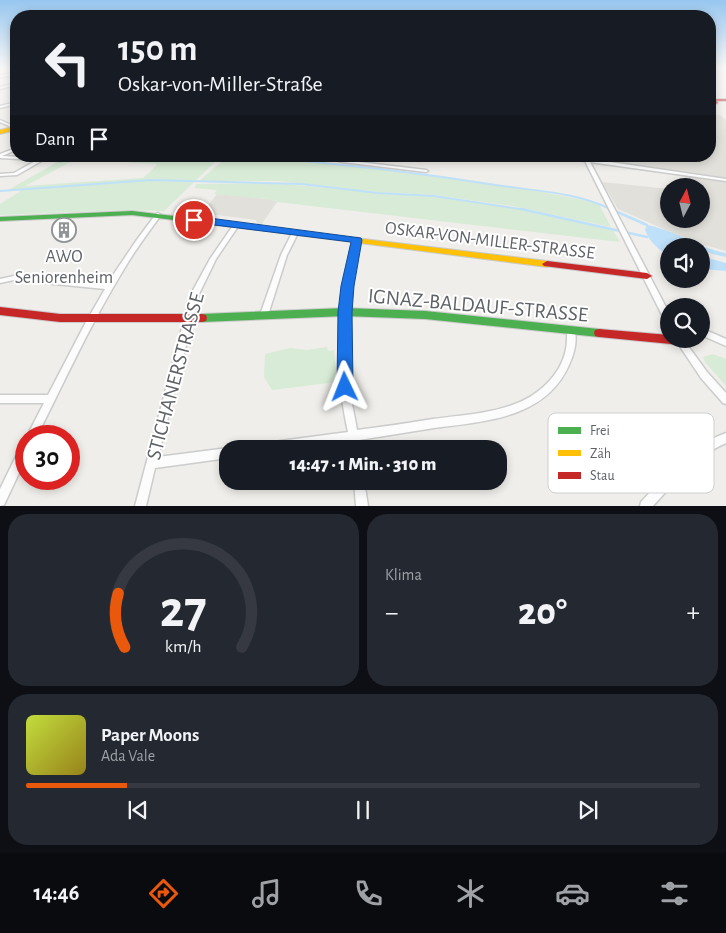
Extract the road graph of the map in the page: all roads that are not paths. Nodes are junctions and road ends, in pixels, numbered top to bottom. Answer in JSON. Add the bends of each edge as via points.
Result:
{"nodes":[{"id":1,"x":37,"y":162,"type":"edge"},
{"id":2,"x":345,"y":162,"type":"edge"},
{"id":3,"x":588,"y":162,"type":"edge"},
{"id":4,"x":601,"y":162,"type":"edge"},
{"id":5,"x":426,"y":172,"type":"dead end"},
{"id":6,"x":0,"y":175,"type":"edge"},
{"id":7,"x":726,"y":180,"type":"edge"},
{"id":8,"x":612,"y":210,"type":"joint"},
{"id":9,"x":158,"y":215,"type":"junction"},
{"id":10,"x":0,"y":219,"type":"edge"},
{"id":11,"x":236,"y":225,"type":"junction"},
{"id":12,"x":623,"y":230,"type":"joint"},
{"id":13,"x":295,"y":233,"type":"junction"},
{"id":14,"x":357,"y":240,"type":"junction"},
{"id":15,"x":647,"y":276,"type":"junction"},
{"id":16,"x":0,"y":281,"type":"edge"},
{"id":17,"x":108,"y":287,"type":"junction"},
{"id":18,"x":660,"y":303,"type":"edge"},
{"id":19,"x":0,"y":311,"type":"edge"},
{"id":20,"x":345,"y":312,"type":"junction"},
{"id":21,"x":264,"y":314,"type":"junction"},
{"id":22,"x":92,"y":318,"type":"junction"},
{"id":23,"x":188,"y":319,"type":"junction"},
{"id":24,"x":571,"y":330,"type":"junction"},
{"id":25,"x":710,"y":335,"type":"edge"},
{"id":26,"x":660,"y":338,"type":"edge"},
{"id":27,"x":726,"y":343,"type":"edge"},
{"id":28,"x":685,"y":348,"type":"edge"},
{"id":29,"x":0,"y":399,"type":"edge"},
{"id":30,"x":50,"y":399,"type":"junction"},
{"id":31,"x":726,"y":400,"type":"edge"},
{"id":32,"x":37,"y":425,"type":"edge"},
{"id":33,"x":354,"y":436,"type":"junction"},
{"id":34,"x":726,"y":438,"type":"edge"},
{"id":35,"x":324,"y":440,"type":"edge"},
{"id":36,"x":354,"y":440,"type":"edge"},
{"id":37,"x":714,"y":444,"type":"edge"},
{"id":38,"x":219,"y":454,"type":"edge"},
{"id":39,"x":152,"y":463,"type":"junction"},
{"id":40,"x":15,"y":470,"type":"edge"},
{"id":41,"x":360,"y":490,"type":"edge"},
{"id":42,"x":656,"y":493,"type":"edge"},
{"id":43,"x":0,"y":501,"type":"edge"},
{"id":44,"x":140,"y":506,"type":"edge"},
{"id":45,"x":362,"y":506,"type":"edge"},
{"id":46,"x":645,"y":506,"type":"edge"}],
"edges":[{"from":1,"to":6,"type":"street","via":[[15,174]]},
{"from":2,"to":5,"type":"street"},
{"from":3,"to":8,"type":"street"},
{"from":4,"to":7,"type":"street"},
{"from":8,"to":12,"type":"street"},
{"from":9,"to":10,"type":"street","name":"OSKAR-VON-MILLER-STRASSE","via":[[106,213]]},
{"from":9,"to":11,"type":"street","name":"OSKAR-VON-MILLER-STRASSE"},
{"from":9,"to":17,"type":"street"},
{"from":11,"to":13,"type":"street","name":"OSKAR-VON-MILLER-STRASSE"},
{"from":11,"to":23,"type":"street","name":"STICHANERSTRASSE","via":[[204,275]]},
{"from":12,"to":15,"type":"street"},
{"from":13,"to":14,"type":"street","name":"OSKAR-VON-MILLER-STRASSE"},
{"from":13,"to":21,"type":"street"},
{"from":14,"to":15,"type":"street","name":"OSKAR-VON-MILLER-STRASSE"},
{"from":14,"to":20,"type":"street"},
{"from":15,"to":18,"type":"street"},
{"from":16,"to":17,"type":"street","via":[[14,278]]},
{"from":17,"to":22,"type":"street"},
{"from":19,"to":22,"type":"street","name":"IGNAZ-BALDAUF-STRASSE"},
{"from":20,"to":21,"type":"street","name":"IGNAZ-BALDAUF-STRASSE"},
{"from":20,"to":24,"type":"street","name":"IGNAZ-BALDAUF-STRASSE","via":[[425,315]]},
{"from":20,"to":33,"type":"street","via":[[345,387]]},
{"from":21,"to":23,"type":"street","name":"IGNAZ-BALDAUF-STRASSE"},
{"from":22,"to":23,"type":"street","name":"IGNAZ-BALDAUF-STRASSE"},
{"from":22,"to":30,"type":"street"},
{"from":23,"to":39,"type":"street","name":"STICHANERSTRASSE"},
{"from":24,"to":26,"type":"street","name":"IGNAZ-BALDAUF-STRASSE"},
{"from":24,"to":33,"type":"street","via":[[568,360],[556,380],[532,400],[510,411]]},
{"from":25,"to":27,"type":"street"},
{"from":28,"to":31,"type":"street"},
{"from":29,"to":30,"type":"street"},
{"from":30,"to":32,"type":"street"},
{"from":33,"to":35,"type":"street"},
{"from":33,"to":36,"type":"street"},
{"from":34,"to":37,"type":"street"},
{"from":38,"to":39,"type":"street"},
{"from":39,"to":44,"type":"street","name":"STICHANERSTRASSE"},
{"from":40,"to":43,"type":"street"},
{"from":41,"to":45,"type":"street"},
{"from":42,"to":46,"type":"street"}]}
